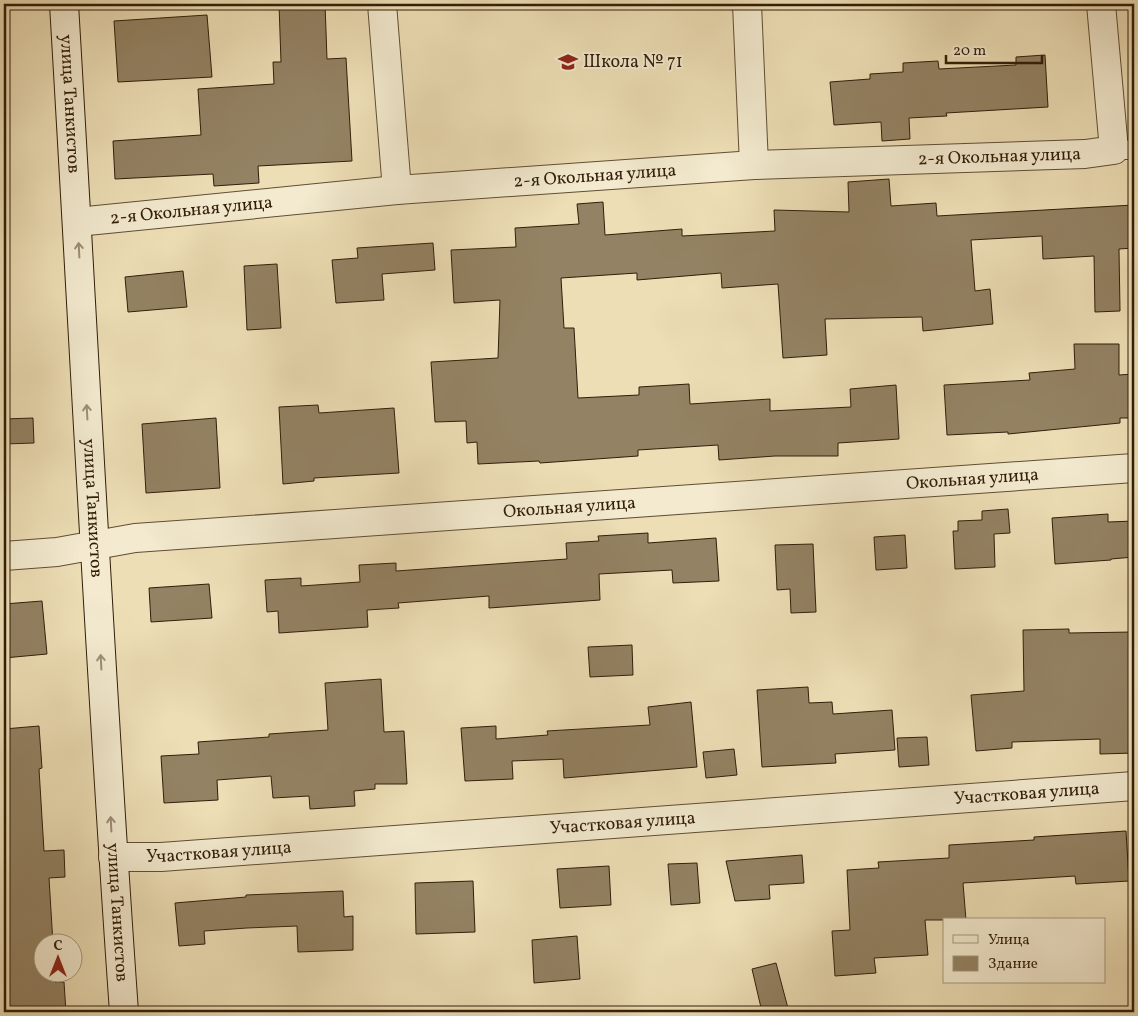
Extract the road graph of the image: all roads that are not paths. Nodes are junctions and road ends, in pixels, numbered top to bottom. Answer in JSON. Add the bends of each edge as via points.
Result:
{"nodes":[{"id":1,"x":64,"y":4,"type":"edge"},
{"id":2,"x":382,"y":4,"type":"edge"},
{"id":3,"x":746,"y":4,"type":"edge"},
{"id":4,"x":1102,"y":4,"type":"edge"},
{"id":5,"x":1124,"y":150,"type":"edge"},
{"id":6,"x":754,"y":165,"type":"junction"},
{"id":7,"x":396,"y":190,"type":"junction"},
{"id":8,"x":77,"y":222,"type":"junction"},
{"id":9,"x":1134,"y":468,"type":"edge"},
{"id":10,"x":94,"y":546,"type":"junction"},
{"id":11,"x":4,"y":556,"type":"edge"},
{"id":12,"x":1134,"y":786,"type":"edge"},
{"id":13,"x":113,"y":858,"type":"junction"},
{"id":14,"x":124,"y":1012,"type":"edge"}],
"edges":[{"from":1,"to":8,"type":"street","name":"улица Танкистов"},
{"from":2,"to":7,"type":"street"},
{"from":3,"to":6,"type":"street"},
{"from":4,"to":5,"type":"street"},
{"from":5,"to":6,"type":"street","name":"2-я Окольная улица"},
{"from":6,"to":7,"type":"street","name":"2-я Окольная улица"},
{"from":7,"to":8,"type":"street","name":"2-я Окольная улица"},
{"from":10,"to":8,"type":"street","name":"улица Танкистов","one_way":true},
{"from":9,"to":10,"type":"street","name":"Окольная улица","via":[[135,538]]},
{"from":10,"to":11,"type":"street","name":"Окольная улица"},
{"from":13,"to":10,"type":"street","name":"улица Танкистов","one_way":true},
{"from":12,"to":13,"type":"street","name":"Участковая улица","via":[[161,858]]},
{"from":13,"to":14,"type":"street","name":"улица Танкистов"}]}
